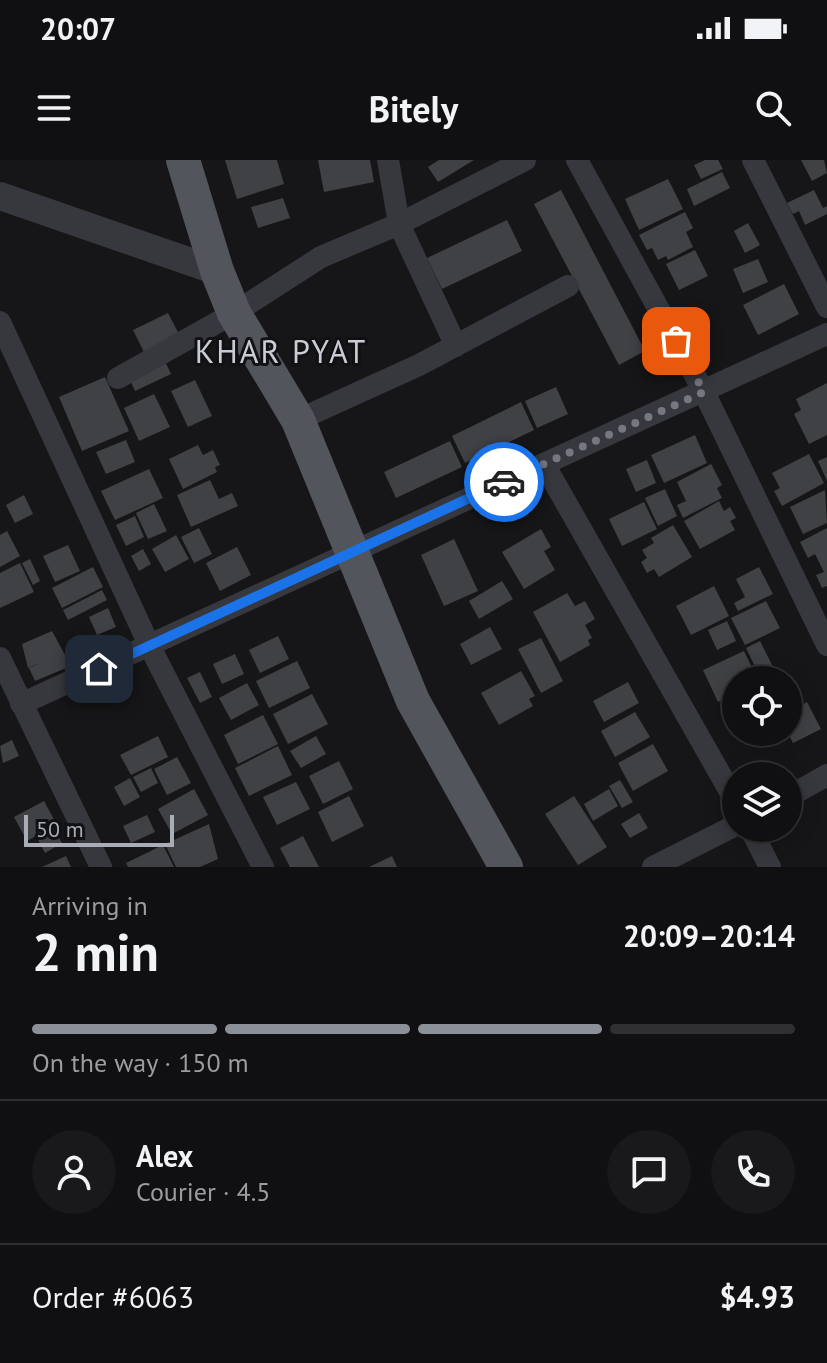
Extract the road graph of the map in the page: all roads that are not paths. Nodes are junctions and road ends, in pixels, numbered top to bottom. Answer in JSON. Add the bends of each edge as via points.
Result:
{"nodes":[{"id":1,"x":183,"y":160,"type":"edge"},
{"id":2,"x":388,"y":160,"type":"edge"},
{"id":3,"x":525,"y":160,"type":"edge"},
{"id":4,"x":577,"y":160,"type":"edge"},
{"id":5,"x":753,"y":160,"type":"edge"},
{"id":6,"x":0,"y":196,"type":"edge"},
{"id":7,"x":399,"y":224,"type":"junction"},
{"id":8,"x":217,"y":271,"type":"junction"},
{"id":9,"x":568,"y":286,"type":"dead end"},
{"id":10,"x":827,"y":307,"type":"edge"},
{"id":11,"x":234,"y":313,"type":"junction"},
{"id":12,"x":0,"y":322,"type":"edge"},
{"id":13,"x":827,"y":334,"type":"edge"},
{"id":14,"x":456,"y":346,"type":"junction"},
{"id":15,"x":118,"y":378,"type":"dead end"},
{"id":16,"x":704,"y":392,"type":"junction"},
{"id":17,"x":298,"y":420,"type":"junction"},
{"id":18,"x":544,"y":464,"type":"junction"},
{"id":19,"x":353,"y":550,"type":"junction"},
{"id":20,"x":827,"y":645,"type":"edge"},
{"id":21,"x":150,"y":647,"type":"junction"},
{"id":22,"x":0,"y":658,"type":"edge"},
{"id":23,"x":21,"y":704,"type":"junction"},
{"id":24,"x":827,"y":775,"type":"edge"},
{"id":25,"x":722,"y":777,"type":"edge"},
{"id":26,"x":802,"y":789,"type":"edge"},
{"id":27,"x":722,"y":832,"type":"edge"},
{"id":28,"x":757,"y":842,"type":"edge"},
{"id":29,"x":101,"y":867,"type":"edge"},
{"id":30,"x":263,"y":867,"type":"edge"},
{"id":31,"x":506,"y":867,"type":"edge"},
{"id":32,"x":653,"y":867,"type":"edge"},
{"id":33,"x":770,"y":867,"type":"edge"}],
"edges":[{"from":1,"to":8,"type":"main road"},
{"from":2,"to":7,"type":"street"},
{"from":3,"to":7,"type":"street"},
{"from":4,"to":16,"type":"street"},
{"from":5,"to":10,"type":"street"},
{"from":6,"to":8,"type":"street"},
{"from":7,"to":11,"type":"street","via":[[321,257]]},
{"from":7,"to":14,"type":"street"},
{"from":8,"to":11,"type":"main road"},
{"from":9,"to":14,"type":"street"},
{"from":11,"to":15,"type":"street"},
{"from":11,"to":17,"type":"main road"},
{"from":12,"to":21,"type":"street"},
{"from":13,"to":16,"type":"street"},
{"from":14,"to":17,"type":"street"},
{"from":16,"to":18,"type":"street"},
{"from":16,"to":20,"type":"street"},
{"from":17,"to":19,"type":"main road"},
{"from":18,"to":19,"type":"street"},
{"from":18,"to":25,"type":"street"},
{"from":19,"to":21,"type":"street"},
{"from":19,"to":31,"type":"main road","via":[[413,701]]},
{"from":21,"to":23,"type":"street"},
{"from":21,"to":30,"type":"street"},
{"from":22,"to":23,"type":"street"},
{"from":23,"to":29,"type":"street"},
{"from":24,"to":26,"type":"street"},
{"from":27,"to":32,"type":"street"},
{"from":28,"to":33,"type":"street"}]}
